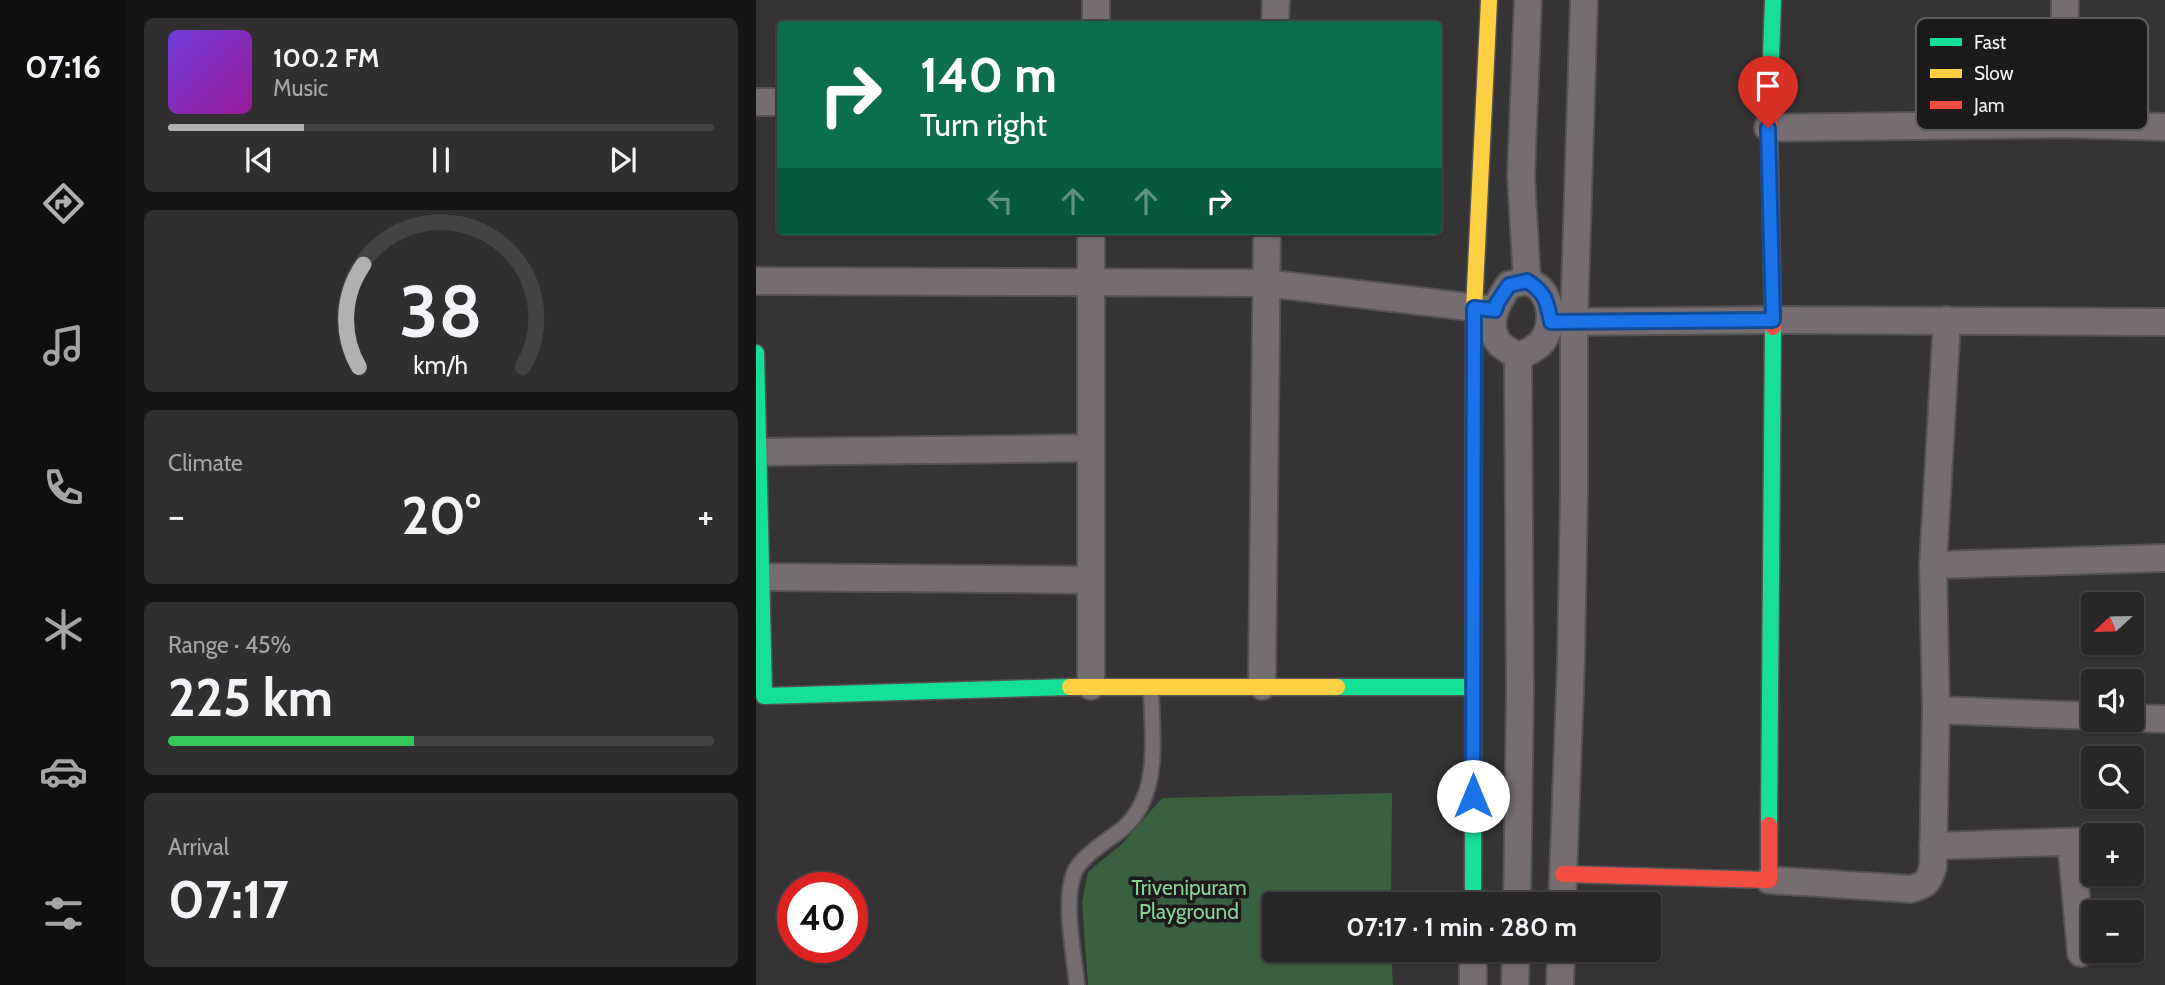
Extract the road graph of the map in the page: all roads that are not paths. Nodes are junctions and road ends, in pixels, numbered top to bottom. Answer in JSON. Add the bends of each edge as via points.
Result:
{"nodes":[{"id":1,"x":1096,"y":0,"type":"edge"},
{"id":2,"x":1276,"y":0,"type":"edge"},
{"id":3,"x":1489,"y":0,"type":"edge"},
{"id":4,"x":1528,"y":0,"type":"edge"},
{"id":5,"x":1584,"y":0,"type":"edge"},
{"id":6,"x":1773,"y":0,"type":"edge"},
{"id":7,"x":2065,"y":0,"type":"edge"},
{"id":8,"x":2065,"y":18,"type":"edge"},
{"id":9,"x":1096,"y":21,"type":"edge"},
{"id":10,"x":1275,"y":21,"type":"edge"},
{"id":11,"x":756,"y":102,"type":"edge"},
{"id":12,"x":777,"y":102,"type":"edge"},
{"id":13,"x":1916,"y":126,"type":"edge"},
{"id":14,"x":1768,"y":128,"type":"junction"},
{"id":15,"x":1091,"y":235,"type":"edge"},
{"id":16,"x":1267,"y":235,"type":"edge"},
{"id":17,"x":756,"y":281,"type":"edge"},
{"id":18,"x":1527,"y":281,"type":"junction"},
{"id":19,"x":1090,"y":282,"type":"junction"},
{"id":20,"x":1265,"y":283,"type":"junction"},
{"id":21,"x":1485,"y":309,"type":"junction"},
{"id":22,"x":1773,"y":320,"type":"junction"},
{"id":23,"x":1947,"y":320,"type":"junction"},
{"id":24,"x":1562,"y":322,"type":"junction"},
{"id":25,"x":2165,"y":322,"type":"edge"},
{"id":26,"x":756,"y":353,"type":"edge"},
{"id":27,"x":1518,"y":356,"type":"junction"},
{"id":28,"x":1091,"y":448,"type":"junction"},
{"id":29,"x":759,"y":452,"type":"junction"},
{"id":30,"x":2165,"y":558,"type":"edge"},
{"id":31,"x":1933,"y":565,"type":"junction"},
{"id":32,"x":763,"y":577,"type":"junction"},
{"id":33,"x":1091,"y":580,"type":"junction"},
{"id":34,"x":1091,"y":685,"type":"junction"},
{"id":35,"x":1151,"y":685,"type":"junction"},
{"id":36,"x":1262,"y":686,"type":"junction"},
{"id":37,"x":1473,"y":687,"type":"junction"},
{"id":38,"x":760,"y":696,"type":"edge"},
{"id":39,"x":1936,"y":710,"type":"junction"},
{"id":40,"x":2081,"y":716,"type":"edge"},
{"id":41,"x":2144,"y":718,"type":"edge"},
{"id":42,"x":2165,"y":719,"type":"edge"},
{"id":43,"x":2081,"y":842,"type":"edge"},
{"id":44,"x":1933,"y":846,"type":"junction"},
{"id":45,"x":1563,"y":874,"type":"junction"},
{"id":46,"x":1769,"y":880,"type":"junction"},
{"id":47,"x":1473,"y":892,"type":"edge"},
{"id":48,"x":1517,"y":892,"type":"edge"},
{"id":49,"x":1562,"y":892,"type":"edge"},
{"id":50,"x":1473,"y":962,"type":"edge"},
{"id":51,"x":1516,"y":962,"type":"edge"},
{"id":52,"x":1561,"y":962,"type":"edge"},
{"id":53,"x":1077,"y":985,"type":"edge"},
{"id":54,"x":1473,"y":985,"type":"edge"},
{"id":55,"x":1515,"y":985,"type":"edge"},
{"id":56,"x":1560,"y":985,"type":"edge"}],
"edges":[{"from":1,"to":9,"type":"street"},
{"from":2,"to":10,"type":"street"},
{"from":3,"to":21,"type":"street"},
{"from":4,"to":18,"type":"street","via":[[1521,176]]},
{"from":5,"to":24,"type":"street"},
{"from":6,"to":14,"type":"street"},
{"from":7,"to":8,"type":"street"},
{"from":11,"to":12,"type":"street"},
{"from":13,"to":14,"type":"street"},
{"from":14,"to":22,"type":"street"},
{"from":15,"to":19,"type":"street"},
{"from":16,"to":20,"type":"street"},
{"from":17,"to":19,"type":"street"},
{"from":18,"to":21,"type":"street","via":[[1509,285],[1497,303]]},
{"from":18,"to":24,"type":"street","via":[[1541,289]]},
{"from":19,"to":20,"type":"street"},
{"from":19,"to":28,"type":"street"},
{"from":20,"to":21,"type":"street"},
{"from":20,"to":36,"type":"street"},
{"from":21,"to":27,"type":"street","via":[[1499,343]]},
{"from":21,"to":37,"type":"street"},
{"from":22,"to":23,"type":"street"},
{"from":22,"to":24,"type":"street"},
{"from":22,"to":46,"type":"street"},
{"from":23,"to":25,"type":"street"},
{"from":23,"to":31,"type":"street"},
{"from":24,"to":27,"type":"street","via":[[1535,349]]},
{"from":24,"to":45,"type":"street","via":[[1574,487]]},
{"from":26,"to":29,"type":"street"},
{"from":27,"to":48,"type":"street"},
{"from":28,"to":29,"type":"street"},
{"from":28,"to":33,"type":"street"},
{"from":29,"to":32,"type":"street"},
{"from":30,"to":31,"type":"street"},
{"from":31,"to":39,"type":"street"},
{"from":32,"to":33,"type":"street"},
{"from":32,"to":38,"type":"street"},
{"from":33,"to":34,"type":"street"},
{"from":34,"to":35,"type":"street"},
{"from":34,"to":38,"type":"street"},
{"from":35,"to":36,"type":"street"},
{"from":35,"to":53,"type":"lane","via":[[1152,749],[1146,797],[1124,828],[1075,870],[1068,892]]},
{"from":36,"to":37,"type":"street"},
{"from":37,"to":47,"type":"street"},
{"from":39,"to":40,"type":"street"},
{"from":39,"to":44,"type":"street"},
{"from":41,"to":42,"type":"street"},
{"from":43,"to":44,"type":"street"},
{"from":44,"to":46,"type":"street","via":[[1929,880],[1911,889]]},
{"from":45,"to":46,"type":"street"},
{"from":45,"to":49,"type":"street"},
{"from":50,"to":54,"type":"street"},
{"from":51,"to":55,"type":"street"},
{"from":52,"to":56,"type":"street"}]}
